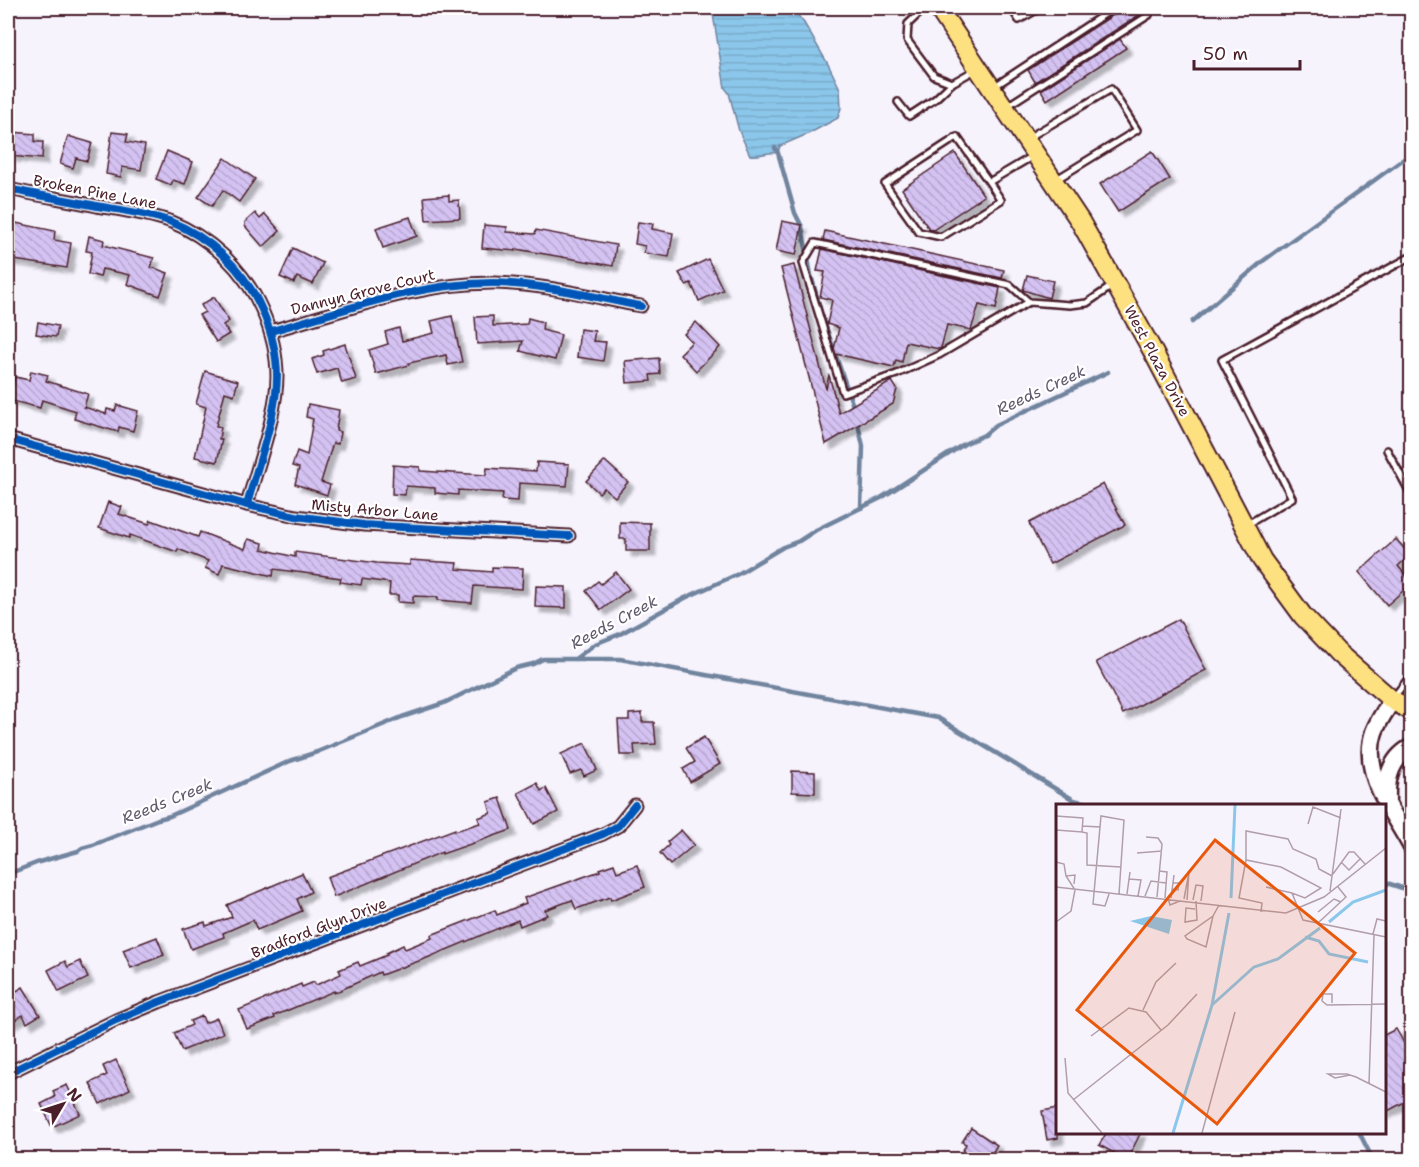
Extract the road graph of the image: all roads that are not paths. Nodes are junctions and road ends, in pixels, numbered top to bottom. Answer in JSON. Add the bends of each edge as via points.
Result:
{"nodes":[{"id":1,"x":925,"y":8,"type":"edge"},
{"id":2,"x":1011,"y":8,"type":"edge"},
{"id":3,"x":1040,"y":8,"type":"edge"},
{"id":4,"x":1114,"y":8,"type":"edge"},
{"id":5,"x":1150,"y":8,"type":"edge"},
{"id":6,"x":947,"y":10,"type":"edge"},
{"id":7,"x":979,"y":68,"type":"junction"},
{"id":8,"x":952,"y":83,"type":"junction"},
{"id":9,"x":992,"y":88,"type":"junction"},
{"id":10,"x":898,"y":102,"type":"dead end"},
{"id":11,"x":1005,"y":107,"type":"junction"},
{"id":12,"x":1031,"y":146,"type":"junction"},
{"id":13,"x":1054,"y":181,"type":"junction"},
{"id":14,"x":988,"y":182,"type":"junction"},
{"id":15,"x":8,"y":189,"type":"edge"},
{"id":16,"x":1412,"y":256,"type":"edge"},
{"id":17,"x":1116,"y":284,"type":"junction"},
{"id":18,"x":1029,"y":302,"type":"junction"},
{"id":19,"x":641,"y":306,"type":"dead end"},
{"id":20,"x":271,"y":331,"type":"junction"},
{"id":21,"x":8,"y":439,"type":"edge"},
{"id":22,"x":1387,"y":450,"type":"dead end"},
{"id":23,"x":1412,"y":496,"type":"edge"},
{"id":24,"x":247,"y":504,"type":"junction"},
{"id":25,"x":1243,"y":526,"type":"junction"},
{"id":26,"x":569,"y":536,"type":"dead end"},
{"id":27,"x":1412,"y":674,"type":"edge"},
{"id":28,"x":1392,"y":700,"type":"junction"},
{"id":29,"x":1412,"y":711,"type":"edge"},
{"id":30,"x":1412,"y":747,"type":"edge"},
{"id":31,"x":1387,"y":800,"type":"junction"},
{"id":32,"x":635,"y":805,"type":"dead end"},
{"id":33,"x":1412,"y":847,"type":"edge"},
{"id":34,"x":8,"y":1073,"type":"edge"}],
"edges":[{"from":1,"to":8,"type":"lane","via":[[908,24],[907,40],[934,76]]},
{"from":2,"to":3,"type":"lane","via":[[1019,20]]},
{"from":4,"to":9,"type":"lane"},
{"from":5,"to":11,"type":"lane","via":[[1149,15]]},
{"from":6,"to":7,"type":"main road","name":"West Plaza Drive"},
{"from":7,"to":8,"type":"lane"},
{"from":7,"to":9,"type":"main road","name":"West Plaza Drive"},
{"from":8,"to":10,"type":"lane","via":[[909,116]]},
{"from":9,"to":11,"type":"main road","name":"West Plaza Drive"},
{"from":11,"to":12,"type":"main road","name":"West Plaza Drive"},
{"from":12,"to":13,"type":"main road","name":"West Plaza Drive"},
{"from":12,"to":13,"type":"lane","via":[[1111,89],[1137,130]]},
{"from":12,"to":14,"type":"lane"},
{"from":13,"to":17,"type":"main road","name":"West Plaza Drive"},
{"from":14,"to":14,"type":"lane","via":[[1001,200],[941,237],[919,232],[885,184],[957,137]]},
{"from":15,"to":20,"type":"street","name":"Broken Pine Lane","via":[[143,214],[189,230],[225,255],[253,290]]},
{"from":16,"to":25,"type":"lane","via":[[1222,360],[1292,498]]},
{"from":17,"to":18,"type":"lane","via":[[1087,303]]},
{"from":17,"to":25,"type":"main road","name":"West Plaza Drive"},
{"from":18,"to":18,"type":"lane","via":[[1010,285],[815,243],[803,263],[843,393],[939,355]]},
{"from":19,"to":20,"type":"street","name":"Dannyn Grove Court","via":[[526,285],[465,284],[403,295]]},
{"from":20,"to":24,"type":"street","name":"Broken Pine Lane","via":[[275,397]]},
{"from":21,"to":24,"type":"street","name":"Misty Arbor Lane"},
{"from":22,"to":23,"type":"lane"},
{"from":24,"to":26,"type":"street","name":"Misty Arbor Lane","via":[[353,524]]},
{"from":25,"to":28,"type":"main road","name":"West Plaza Drive","via":[[1262,560],[1303,616]]},
{"from":27,"to":28,"type":"lane"},
{"from":28,"to":29,"type":"main road","name":"West Plaza Drive"},
{"from":28,"to":31,"type":"street","via":[[1374,734],[1370,758]]},
{"from":30,"to":31,"type":"street","via":[[1392,765],[1386,785]]},
{"from":31,"to":33,"type":"street"},
{"from":32,"to":34,"type":"street","name":"Bradford Glyn Drive","via":[[618,826],[603,834],[159,1002]]}]}
